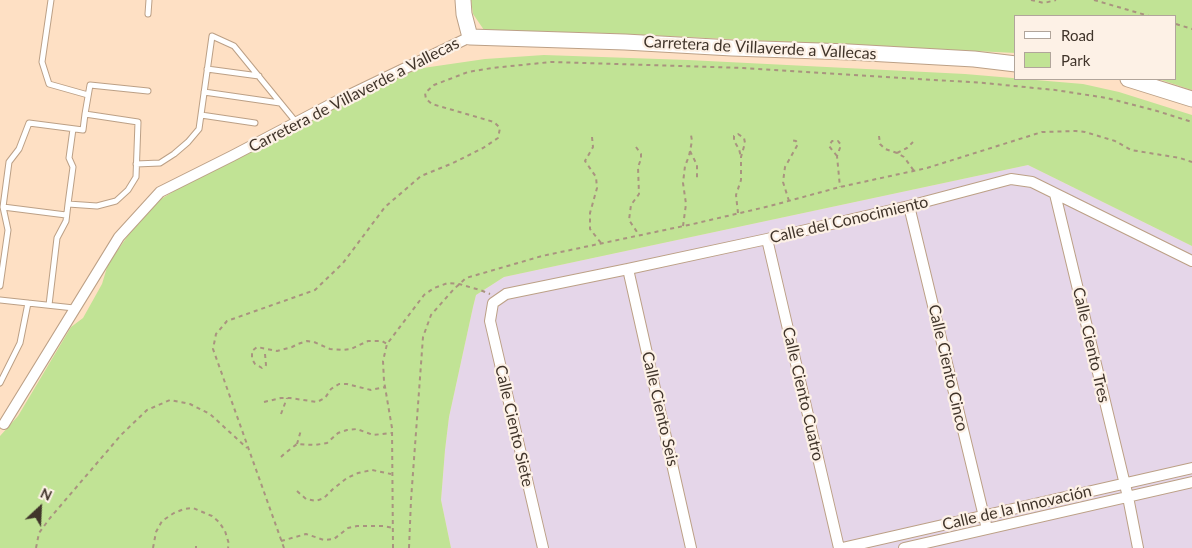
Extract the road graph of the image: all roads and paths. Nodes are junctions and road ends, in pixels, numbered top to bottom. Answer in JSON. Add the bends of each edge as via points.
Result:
{"nodes":[{"id":1,"x":50,"y":0,"type":"edge"},
{"id":2,"x":150,"y":0,"type":"edge"},
{"id":3,"x":463,"y":0,"type":"edge"},
{"id":4,"x":1031,"y":0,"type":"edge"},
{"id":5,"x":1056,"y":0,"type":"edge"},
{"id":6,"x":1094,"y":0,"type":"edge"},
{"id":7,"x":148,"y":14,"type":"dead end"},
{"id":8,"x":1145,"y":15,"type":"edge"},
{"id":9,"x":1177,"y":24,"type":"edge"},
{"id":10,"x":1192,"y":29,"type":"edge"},
{"id":11,"x":470,"y":37,"type":"junction"},
{"id":12,"x":1014,"y":64,"type":"edge"},
{"id":13,"x":207,"y":69,"type":"junction"},
{"id":14,"x":259,"y":76,"type":"junction"},
{"id":15,"x":1131,"y":80,"type":"edge"},
{"id":16,"x":148,"y":91,"type":"dead end"},
{"id":17,"x":204,"y":92,"type":"junction"},
{"id":18,"x":88,"y":95,"type":"junction"},
{"id":19,"x":1192,"y":99,"type":"edge"},
{"id":20,"x":281,"y":103,"type":"junction"},
{"id":21,"x":86,"y":114,"type":"junction"},
{"id":22,"x":201,"y":115,"type":"junction"},
{"id":23,"x":297,"y":122,"type":"junction"},
{"id":24,"x":1192,"y":122,"type":"edge"},
{"id":25,"x":255,"y":123,"type":"dead end"},
{"id":26,"x":73,"y":128,"type":"junction"},
{"id":27,"x":691,"y":135,"type":"dead end"},
{"id":28,"x":880,"y":136,"type":"dead end"},
{"id":29,"x":592,"y":137,"type":"dead end"},
{"id":30,"x":791,"y":140,"type":"dead end"},
{"id":31,"x":913,"y":142,"type":"dead end"},
{"id":32,"x":636,"y":147,"type":"dead end"},
{"id":33,"x":690,"y":151,"type":"junction"},
{"id":34,"x":897,"y":153,"type":"junction"},
{"id":35,"x":837,"y":156,"type":"junction"},
{"id":36,"x":741,"y":157,"type":"junction"},
{"id":37,"x":1192,"y":162,"type":"edge"},
{"id":38,"x":136,"y":164,"type":"junction"},
{"id":39,"x":914,"y":171,"type":"junction"},
{"id":40,"x":697,"y":181,"type":"dead end"},
{"id":41,"x":840,"y":187,"type":"junction"},
{"id":42,"x":1055,"y":194,"type":"junction"},
{"id":43,"x":789,"y":201,"type":"junction"},
{"id":44,"x":68,"y":204,"type":"junction"},
{"id":45,"x":909,"y":206,"type":"junction"},
{"id":46,"x":4,"y":208,"type":"junction"},
{"id":47,"x":738,"y":213,"type":"junction"},
{"id":48,"x":66,"y":215,"type":"junction"},
{"id":49,"x":683,"y":226,"type":"junction"},
{"id":50,"x":639,"y":235,"type":"junction"},
{"id":51,"x":767,"y":239,"type":"junction"},
{"id":52,"x":601,"y":243,"type":"junction"},
{"id":53,"x":1192,"y":261,"type":"edge"},
{"id":54,"x":628,"y":269,"type":"junction"},
{"id":55,"x":459,"y":284,"type":"junction"},
{"id":56,"x":0,"y":286,"type":"edge"},
{"id":57,"x":0,"y":300,"type":"edge"},
{"id":58,"x":496,"y":301,"type":"junction"},
{"id":59,"x":28,"y":303,"type":"junction"},
{"id":60,"x":49,"y":305,"type":"junction"},
{"id":61,"x":75,"y":308,"type":"junction"},
{"id":62,"x":387,"y":344,"type":"junction"},
{"id":63,"x":265,"y":354,"type":"dead end"},
{"id":64,"x":0,"y":383,"type":"edge"},
{"id":65,"x":385,"y":387,"type":"junction"},
{"id":66,"x":286,"y":398,"type":"junction"},
{"id":67,"x":264,"y":402,"type":"dead end"},
{"id":68,"x":281,"y":414,"type":"dead end"},
{"id":69,"x":4,"y":424,"type":"dead end"},
{"id":70,"x":301,"y":430,"type":"dead end"},
{"id":71,"x":391,"y":433,"type":"junction"},
{"id":72,"x":297,"y":444,"type":"junction"},
{"id":73,"x":249,"y":450,"type":"junction"},
{"id":74,"x":281,"y":457,"type":"dead end"},
{"id":75,"x":1192,"y":468,"type":"edge"},
{"id":76,"x":392,"y":474,"type":"junction"},
{"id":77,"x":1192,"y":482,"type":"edge"},
{"id":78,"x":1124,"y":483,"type":"junction"},
{"id":79,"x":297,"y":491,"type":"dead end"},
{"id":80,"x":1128,"y":497,"type":"junction"},
{"id":81,"x":983,"y":516,"type":"junction"},
{"id":82,"x":394,"y":528,"type":"junction"},
{"id":83,"x":987,"y":529,"type":"junction"},
{"id":84,"x":281,"y":541,"type":"junction"},
{"id":85,"x":36,"y":548,"type":"edge"},
{"id":86,"x":153,"y":548,"type":"edge"},
{"id":87,"x":228,"y":548,"type":"edge"},
{"id":88,"x":284,"y":548,"type":"edge"},
{"id":89,"x":393,"y":548,"type":"edge"},
{"id":90,"x":409,"y":548,"type":"edge"},
{"id":91,"x":543,"y":548,"type":"edge"},
{"id":92,"x":691,"y":548,"type":"edge"},
{"id":93,"x":840,"y":548,"type":"edge"},
{"id":94,"x":904,"y":548,"type":"edge"},
{"id":95,"x":1138,"y":548,"type":"edge"}],
"edges":[{"from":1,"to":18,"type":"lane","via":[[42,62],[50,84]]},
{"from":2,"to":7,"type":"lane"},
{"from":3,"to":11,"type":"main road"},
{"from":4,"to":5,"type":"path","via":[[1044,3]]},
{"from":6,"to":8,"type":"path"},
{"from":9,"to":10,"type":"path"},
{"from":11,"to":12,"type":"main road","name":"Carretera de Villaverde a Vallecas","via":[[849,52]]},
{"from":11,"to":23,"type":"street","name":"Carretera de Villaverde a Vallecas"},
{"from":13,"to":14,"type":"lane"},
{"from":13,"to":14,"type":"lane","via":[[212,36],[234,46]]},
{"from":13,"to":17,"type":"lane"},
{"from":14,"to":20,"type":"lane"},
{"from":15,"to":19,"type":"main road"},
{"from":16,"to":18,"type":"lane","via":[[90,85]]},
{"from":17,"to":20,"type":"lane"},
{"from":17,"to":22,"type":"lane"},
{"from":18,"to":21,"type":"lane"},
{"from":20,"to":23,"type":"lane"},
{"from":21,"to":26,"type":"lane","via":[[83,130]]},
{"from":21,"to":38,"type":"lane","via":[[138,122]]},
{"from":22,"to":25,"type":"lane"},
{"from":22,"to":38,"type":"lane","via":[[199,129],[174,154],[160,162]]},
{"from":23,"to":61,"type":"street","name":"Carretera de Villaverde a Vallecas","via":[[160,192],[119,237]]},
{"from":24,"to":73,"type":"path","via":[[1107,98],[984,83],[742,68],[551,62],[468,72],[434,85],[426,93],[426,99],[432,104],[494,122],[500,128],[498,138],[484,148],[421,176],[385,207],[343,263],[315,290],[227,321],[216,334],[213,349]]},
{"from":26,"to":44,"type":"lane","via":[[70,158],[73,168]]},
{"from":26,"to":46,"type":"lane","via":[[29,123],[19,149],[9,162]]},
{"from":27,"to":33,"type":"path"},
{"from":28,"to":34,"type":"path","via":[[880,144],[885,149]]},
{"from":29,"to":52,"type":"path","via":[[593,147],[584,160],[596,177],[590,229]]},
{"from":30,"to":43,"type":"path","via":[[798,144],[785,167],[783,182]]},
{"from":31,"to":34,"type":"path"},
{"from":32,"to":50,"type":"path","via":[[641,154],[639,194],[631,205],[629,220]]},
{"from":33,"to":40,"type":"path","via":[[697,165]]},
{"from":33,"to":49,"type":"path","via":[[683,183],[686,204]]},
{"from":34,"to":39,"type":"path"},
{"from":35,"to":35,"type":"path","via":[[841,145],[832,141],[828,146]]},
{"from":35,"to":41,"type":"path"},
{"from":36,"to":36,"type":"path","via":[[745,143],[738,134],[734,141]]},
{"from":36,"to":47,"type":"path","via":[[741,180],[736,195]]},
{"from":37,"to":39,"type":"path","via":[[1131,150],[1115,141],[1085,132],[1042,132]]},
{"from":38,"to":44,"type":"lane","via":[[136,177],[116,201],[97,206]]},
{"from":39,"to":41,"type":"path"},
{"from":41,"to":43,"type":"path"},
{"from":42,"to":45,"type":"street","name":"Calle del Conocimiento","via":[[1032,182],[1010,179]]},
{"from":42,"to":53,"type":"street","name":"Calle del Conocimiento"},
{"from":42,"to":78,"type":"street","name":"Calle Ciento Tres"},
{"from":43,"to":47,"type":"path"},
{"from":44,"to":48,"type":"lane"},
{"from":45,"to":51,"type":"street","name":"Calle del Conocimiento"},
{"from":45,"to":81,"type":"street","name":"Calle Ciento Cinco"},
{"from":46,"to":48,"type":"lane"},
{"from":46,"to":56,"type":"lane","via":[[8,230]]},
{"from":47,"to":49,"type":"path"},
{"from":48,"to":60,"type":"lane","via":[[57,238]]},
{"from":49,"to":50,"type":"path"},
{"from":50,"to":52,"type":"path"},
{"from":51,"to":54,"type":"street","name":"Calle del Conocimiento"},
{"from":51,"to":93,"type":"street","name":"Calle Ciento Cuatro"},
{"from":52,"to":55,"type":"path","via":[[488,271],[466,278]]},
{"from":54,"to":58,"type":"street","name":"Calle del Conocimiento","via":[[506,294]]},
{"from":54,"to":92,"type":"street","name":"Calle Ciento Seis"},
{"from":55,"to":58,"type":"path","via":[[480,290]]},
{"from":55,"to":62,"type":"path","via":[[448,283],[424,295]]},
{"from":55,"to":90,"type":"path","via":[[431,315],[422,337]]},
{"from":57,"to":59,"type":"lane"},
{"from":58,"to":91,"type":"street","name":"Calle Ciento Siete","via":[[490,322]]},
{"from":59,"to":60,"type":"lane"},
{"from":59,"to":64,"type":"lane","via":[[20,343]]},
{"from":60,"to":61,"type":"lane"},
{"from":61,"to":69,"type":"street","name":"Carretera de Villaverde a Vallecas"},
{"from":62,"to":63,"type":"path","via":[[368,341],[343,350],[307,341],[277,351],[257,347],[252,351],[252,359],[262,368],[266,365]]},
{"from":62,"to":65,"type":"path","via":[[383,361]]},
{"from":65,"to":66,"type":"path","via":[[371,390],[339,384],[317,402]]},
{"from":65,"to":71,"type":"path"},
{"from":66,"to":67,"type":"path"},
{"from":66,"to":68,"type":"path"},
{"from":70,"to":72,"type":"path"},
{"from":71,"to":72,"type":"path","via":[[372,435],[358,429],[347,430],[327,443]]},
{"from":71,"to":76,"type":"path"},
{"from":72,"to":74,"type":"path"},
{"from":73,"to":84,"type":"path"},
{"from":73,"to":85,"type":"path","via":[[210,414],[190,404],[170,400],[147,410],[50,518],[39,533]]},
{"from":75,"to":78,"type":"street","name":"Calle de la Innovación"},
{"from":76,"to":79,"type":"path","via":[[372,470],[358,473],[316,501],[306,499]]},
{"from":76,"to":82,"type":"path"},
{"from":77,"to":80,"type":"street","name":"Calle de la Innovación"},
{"from":78,"to":80,"type":"street","name":"Calle Ciento Tres"},
{"from":78,"to":81,"type":"street","name":"Calle de la Innovación"},
{"from":80,"to":83,"type":"street","name":"Calle de la Innovación"},
{"from":80,"to":95,"type":"street","name":"Calle Ciento Tres"},
{"from":81,"to":83,"type":"street","name":"Calle Ciento Cinco"},
{"from":81,"to":93,"type":"street","name":"Calle de la Innovación"},
{"from":82,"to":84,"type":"path","via":[[357,526],[348,528],[334,539],[324,540],[306,534]]},
{"from":82,"to":89,"type":"path"},
{"from":83,"to":94,"type":"street","name":"Calle de la Innovación"},
{"from":84,"to":88,"type":"path"},
{"from":86,"to":87,"type":"path","via":[[162,521],[174,513],[193,508],[219,522]]}]}
